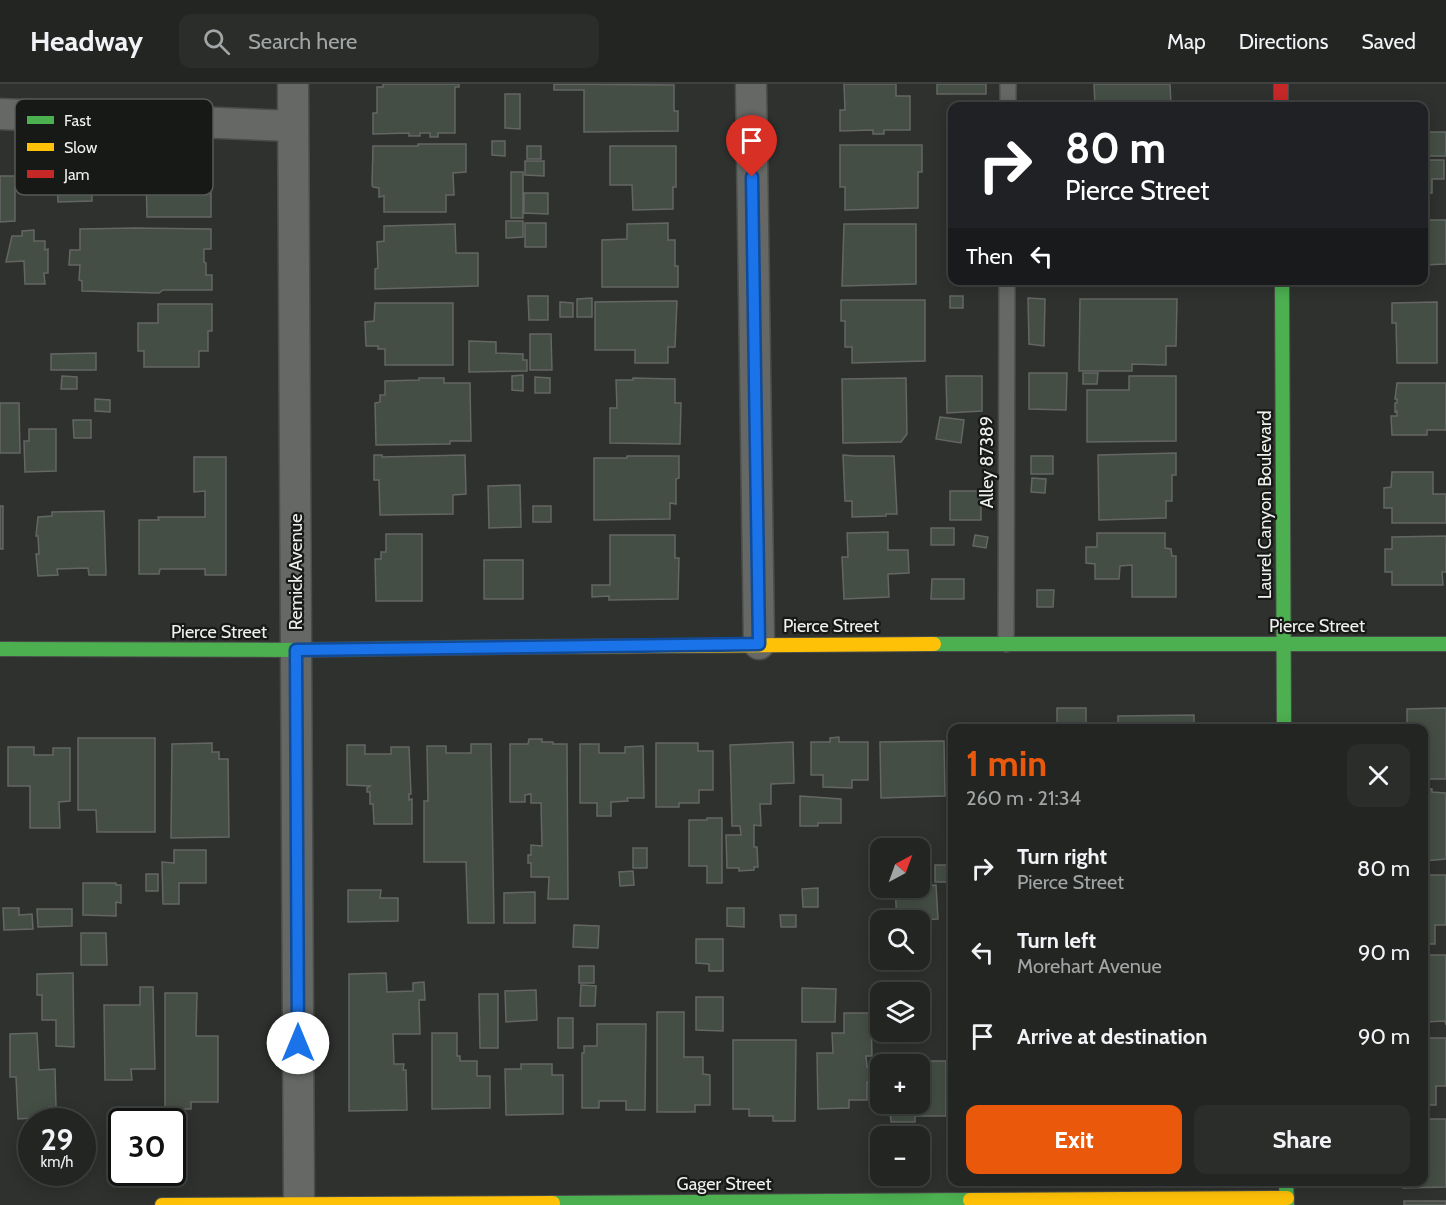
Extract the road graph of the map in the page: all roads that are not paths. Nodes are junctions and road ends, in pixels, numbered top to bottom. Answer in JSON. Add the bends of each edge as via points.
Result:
{"nodes":[{"id":1,"x":293,"y":84,"type":"edge"},
{"id":2,"x":751,"y":84,"type":"edge"},
{"id":3,"x":1008,"y":84,"type":"edge"},
{"id":4,"x":1281,"y":84,"type":"edge"},
{"id":5,"x":1008,"y":102,"type":"edge"},
{"id":6,"x":1281,"y":102,"type":"edge"},
{"id":7,"x":0,"y":114,"type":"edge"},
{"id":8,"x":15,"y":115,"type":"edge"},
{"id":9,"x":213,"y":123,"type":"edge"},
{"id":10,"x":293,"y":126,"type":"junction"},
{"id":11,"x":1007,"y":285,"type":"edge"},
{"id":12,"x":1282,"y":285,"type":"edge"},
{"id":13,"x":759,"y":644,"type":"junction"},
{"id":14,"x":1006,"y":644,"type":"junction"},
{"id":15,"x":1284,"y":644,"type":"junction"},
{"id":16,"x":1446,"y":644,"type":"edge"},
{"id":17,"x":0,"y":649,"type":"edge"},
{"id":18,"x":296,"y":650,"type":"junction"},
{"id":19,"x":1284,"y":724,"type":"edge"},
{"id":20,"x":1286,"y":1186,"type":"edge"},
{"id":21,"x":1287,"y":1202,"type":"edge"},
{"id":22,"x":162,"y":1205,"type":"edge"},
{"id":23,"x":298,"y":1205,"type":"edge"}],
"edges":[{"from":1,"to":10,"type":"street","name":"Remick Avenue"},
{"from":2,"to":13,"type":"street"},
{"from":3,"to":5,"type":"lane"},
{"from":4,"to":6,"type":"street"},
{"from":7,"to":8,"type":"street"},
{"from":9,"to":10,"type":"street"},
{"from":10,"to":18,"type":"street","name":"Remick Avenue"},
{"from":11,"to":14,"type":"lane","name":"Alley 87389"},
{"from":12,"to":15,"type":"street","name":"Laurel Canyon Boulevard"},
{"from":13,"to":14,"type":"street","name":"Pierce Street"},
{"from":13,"to":18,"type":"street","name":"Pierce Street"},
{"from":14,"to":15,"type":"street","name":"Pierce Street"},
{"from":15,"to":16,"type":"street","name":"Pierce Street"},
{"from":15,"to":19,"type":"street","name":"Laurel Canyon Boulevard"},
{"from":17,"to":18,"type":"street","name":"Pierce Street"},
{"from":18,"to":23,"type":"street","name":"Remick Avenue"},
{"from":20,"to":21,"type":"street"},
{"from":21,"to":23,"type":"street","name":"Gager Street"},
{"from":22,"to":23,"type":"street","name":"Gager Street"}]}
